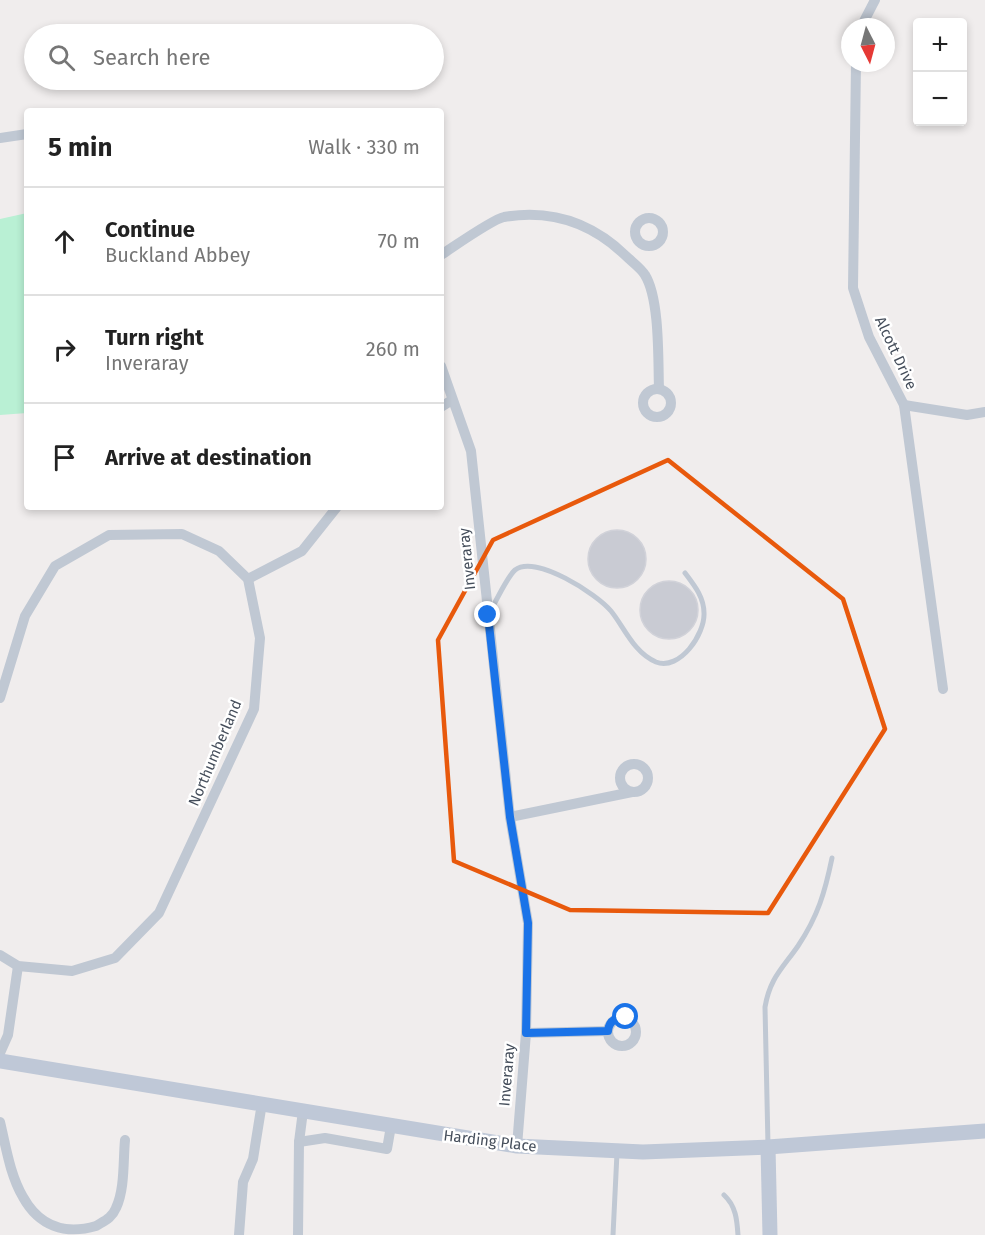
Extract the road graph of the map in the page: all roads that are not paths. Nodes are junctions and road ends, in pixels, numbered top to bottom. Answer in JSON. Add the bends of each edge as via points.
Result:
{"nodes":[{"id":1,"x":875,"y":0,"type":"edge"},
{"id":2,"x":866,"y":18,"type":"edge"},
{"id":3,"x":856,"y":72,"type":"edge"},
{"id":4,"x":24,"y":134,"type":"edge"},
{"id":5,"x":0,"y":138,"type":"edge"},
{"id":6,"x":639,"y":242,"type":"dead end"},
{"id":7,"x":444,"y":253,"type":"edge"},
{"id":8,"x":625,"y":255,"type":"junction"},
{"id":9,"x":444,"y":375,"type":"edge"},
{"id":10,"x":658,"y":389,"type":"dead end"},
{"id":11,"x":452,"y":400,"type":"junction"},
{"id":12,"x":444,"y":405,"type":"edge"},
{"id":13,"x":904,"y":405,"type":"junction"},
{"id":14,"x":985,"y":412,"type":"edge"},
{"id":15,"x":335,"y":510,"type":"edge"},
{"id":16,"x":685,"y":573,"type":"dead end"},
{"id":17,"x":248,"y":579,"type":"junction"},
{"id":18,"x":488,"y":615,"type":"junction"},
{"id":19,"x":943,"y":689,"type":"dead end"},
{"id":20,"x":0,"y":698,"type":"edge"},
{"id":21,"x":632,"y":792,"type":"dead end"},
{"id":22,"x":510,"y":817,"type":"junction"},
{"id":23,"x":832,"y":858,"type":"dead end"},
{"id":24,"x":0,"y":955,"type":"edge"},
{"id":25,"x":18,"y":966,"type":"junction"},
{"id":26,"x":608,"y":1031,"type":"dead end"},
{"id":27,"x":526,"y":1033,"type":"junction"},
{"id":28,"x":0,"y":1053,"type":"edge"},
{"id":29,"x":0,"y":1061,"type":"edge"},
{"id":30,"x":262,"y":1103,"type":"junction"},
{"id":31,"x":303,"y":1111,"type":"junction"},
{"id":32,"x":0,"y":1122,"type":"edge"},
{"id":33,"x":391,"y":1126,"type":"junction"},
{"id":34,"x":985,"y":1131,"type":"edge"},
{"id":35,"x":125,"y":1140,"type":"dead end"},
{"id":36,"x":299,"y":1142,"type":"junction"},
{"id":37,"x":517,"y":1146,"type":"junction"},
{"id":38,"x":768,"y":1147,"type":"junction"},
{"id":39,"x":617,"y":1152,"type":"junction"},
{"id":40,"x":724,"y":1195,"type":"dead end"},
{"id":41,"x":239,"y":1235,"type":"edge"},
{"id":42,"x":298,"y":1235,"type":"edge"},
{"id":43,"x":613,"y":1235,"type":"edge"},
{"id":44,"x":738,"y":1235,"type":"edge"},
{"id":45,"x":771,"y":1235,"type":"edge"}],
"edges":[{"from":1,"to":2,"type":"street"},
{"from":3,"to":13,"type":"street","name":"Alcott Drive","via":[[853,288],[869,337]]},
{"from":4,"to":5,"type":"street"},
{"from":6,"to":8,"type":"street"},
{"from":7,"to":8,"type":"street","via":[[502,217],[561,216],[591,228]]},
{"from":8,"to":10,"type":"street","via":[[646,276],[654,303]]},
{"from":9,"to":11,"type":"street","name":"Inveraray"},
{"from":11,"to":12,"type":"street"},
{"from":11,"to":18,"type":"street","name":"Inveraray","via":[[471,451]]},
{"from":13,"to":14,"type":"street","via":[[967,415]]},
{"from":13,"to":19,"type":"street","name":"Alcott Drive"},
{"from":15,"to":17,"type":"street","via":[[302,550]]},
{"from":16,"to":18,"type":"lane","via":[[702,600],[703,622],[691,646],[677,659],[667,662],[648,658],[631,641],[610,609],[596,598],[564,577],[538,567],[514,571]]},
{"from":17,"to":20,"type":"street","via":[[219,551],[182,534],[109,535],[55,566],[25,615]]},
{"from":17,"to":25,"type":"street","name":"Northumberland","via":[[260,638],[254,709],[159,913],[115,958],[72,971]]},
{"from":18,"to":22,"type":"street","name":"Inveraray"},
{"from":21,"to":22,"type":"street"},
{"from":22,"to":27,"type":"street","name":"Inveraray","via":[[528,923]]},
{"from":23,"to":38,"type":"lane","via":[[824,899],[798,946],[768,987]]},
{"from":24,"to":25,"type":"street","name":"Northumberland"},
{"from":25,"to":28,"type":"street","via":[[8,1035]]},
{"from":26,"to":27,"type":"street"},
{"from":27,"to":37,"type":"street","name":"Inveraray"},
{"from":29,"to":30,"type":"main road","name":"Harding Place"},
{"from":30,"to":31,"type":"main road","name":"Harding Place"},
{"from":30,"to":41,"type":"street","via":[[253,1159],[243,1182]]},
{"from":31,"to":33,"type":"main road","name":"Harding Place"},
{"from":31,"to":36,"type":"street"},
{"from":32,"to":35,"type":"street","via":[[24,1199],[60,1232],[87,1229],[112,1216],[119,1199]]},
{"from":33,"to":36,"type":"street","via":[[387,1149],[325,1138]]},
{"from":33,"to":37,"type":"main road","name":"Harding Place"},
{"from":34,"to":38,"type":"main road","name":"Harding Place"},
{"from":36,"to":42,"type":"street"},
{"from":37,"to":39,"type":"main road","name":"Harding Place"},
{"from":38,"to":39,"type":"main road","name":"Harding Place"},
{"from":38,"to":45,"type":"main road"},
{"from":39,"to":43,"type":"lane"},
{"from":40,"to":44,"type":"lane","via":[[735,1212]]}]}
